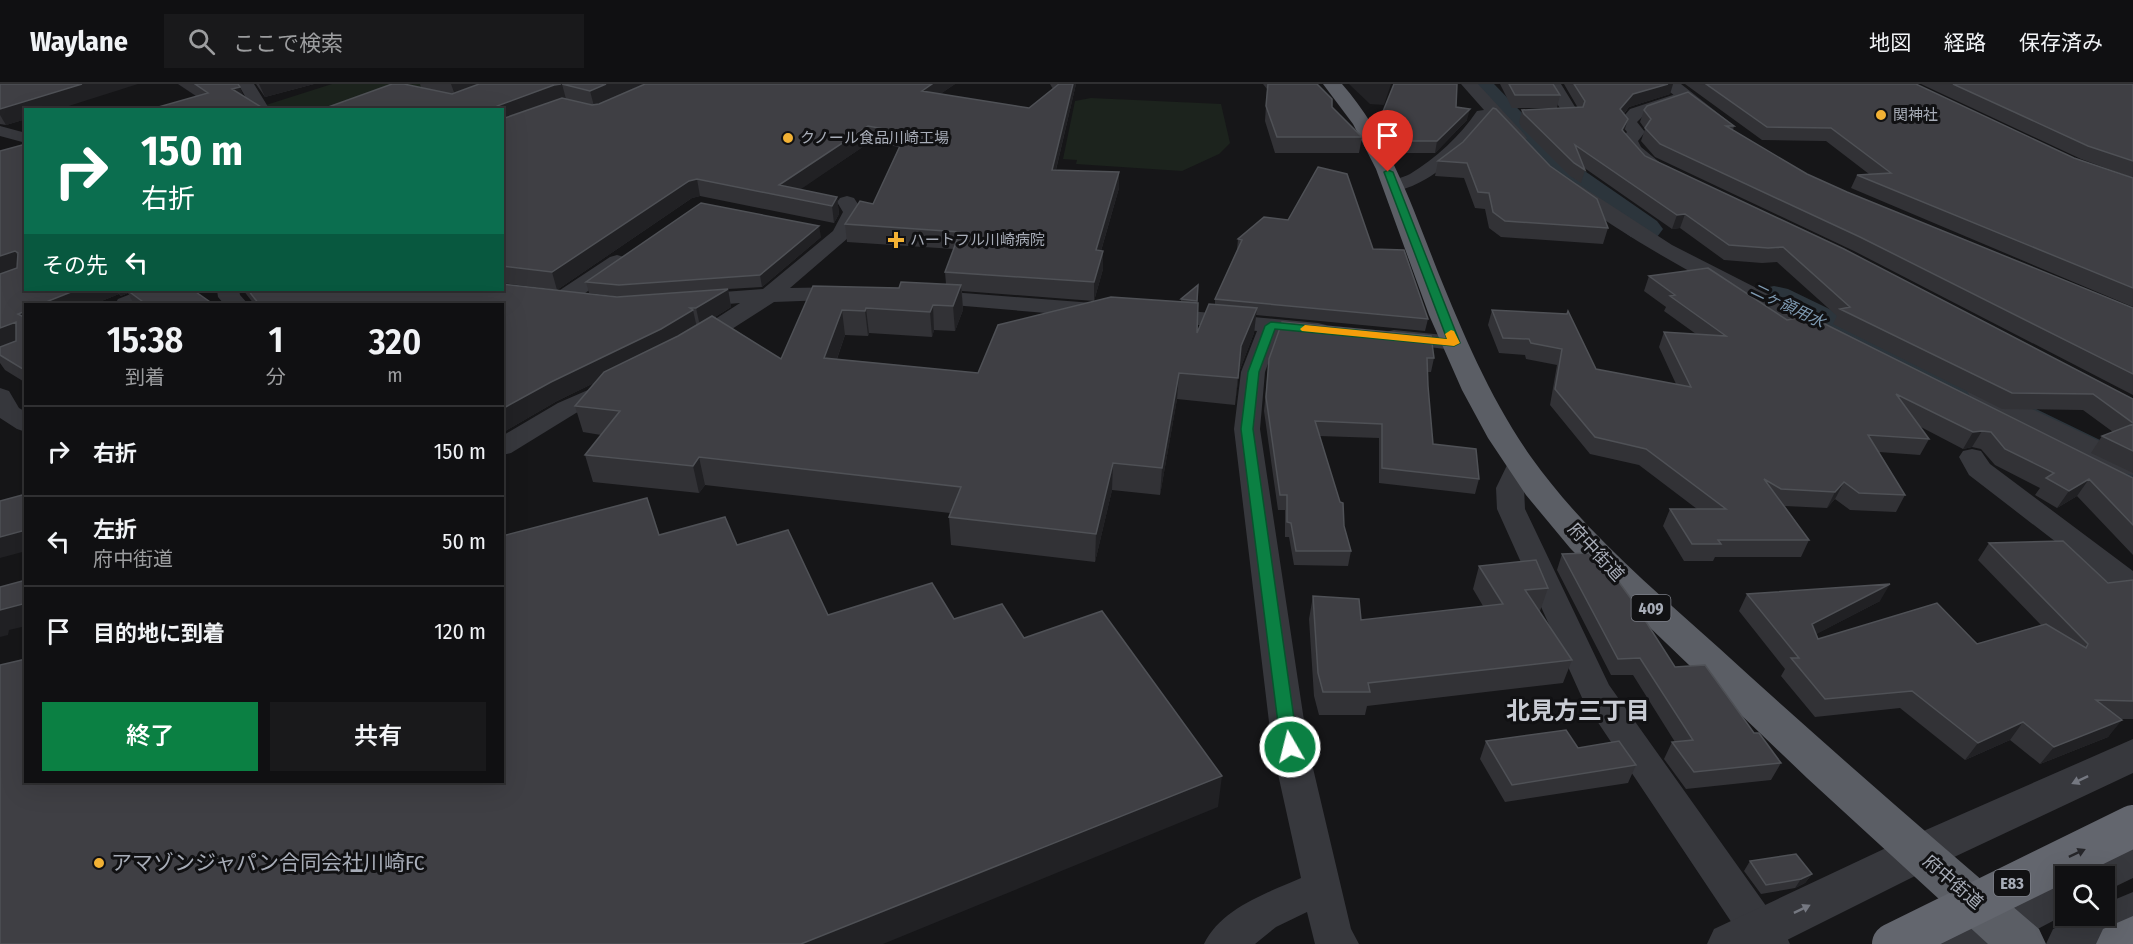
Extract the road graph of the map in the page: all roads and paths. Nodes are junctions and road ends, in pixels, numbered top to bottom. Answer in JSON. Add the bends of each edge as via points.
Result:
{"nodes":[{"id":1,"x":246,"y":84,"type":"edge"},
{"id":2,"x":1332,"y":84,"type":"edge"},
{"id":3,"x":1455,"y":84,"type":"edge"},
{"id":4,"x":1469,"y":84,"type":"edge"},
{"id":5,"x":1491,"y":84,"type":"edge"},
{"id":6,"x":1553,"y":84,"type":"edge"},
{"id":7,"x":1677,"y":90,"type":"edge"},
{"id":8,"x":261,"y":108,"type":"edge"},
{"id":9,"x":1507,"y":114,"type":"junction"},
{"id":10,"x":0,"y":131,"type":"edge"},
{"id":11,"x":1738,"y":135,"type":"edge"},
{"id":12,"x":24,"y":137,"type":"edge"},
{"id":13,"x":1534,"y":144,"type":"dead end"},
{"id":14,"x":1669,"y":173,"type":"edge"},
{"id":15,"x":1394,"y":186,"type":"junction"},
{"id":16,"x":847,"y":202,"type":"dead end"},
{"id":17,"x":820,"y":229,"type":"edge"},
{"id":18,"x":841,"y":233,"type":"junction"},
{"id":19,"x":631,"y":252,"type":"edge"},
{"id":20,"x":156,"y":291,"type":"edge"},
{"id":21,"x":228,"y":291,"type":"edge"},
{"id":22,"x":870,"y":294,"type":"edge"},
{"id":23,"x":770,"y":295,"type":"junction"},
{"id":24,"x":907,"y":295,"type":"edge"},
{"id":25,"x":538,"y":296,"type":"edge"},
{"id":26,"x":562,"y":300,"type":"junction"},
{"id":27,"x":668,"y":302,"type":"edge"},
{"id":28,"x":128,"y":303,"type":"edge"},
{"id":29,"x":236,"y":303,"type":"edge"},
{"id":30,"x":592,"y":303,"type":"edge"},
{"id":31,"x":1271,"y":326,"type":"junction"},
{"id":32,"x":1340,"y":332,"type":"edge"},
{"id":33,"x":1374,"y":335,"type":"edge"},
{"id":34,"x":1848,"y":336,"type":"joint"},
{"id":35,"x":1454,"y":343,"type":"junction"},
{"id":36,"x":675,"y":355,"type":"edge"},
{"id":37,"x":635,"y":375,"type":"edge"},
{"id":38,"x":0,"y":396,"type":"edge"},
{"id":39,"x":24,"y":423,"type":"edge"},
{"id":40,"x":504,"y":446,"type":"edge"},
{"id":41,"x":1972,"y":457,"type":"dead end"},
{"id":42,"x":1520,"y":465,"type":"junction"},
{"id":43,"x":2133,"y":467,"type":"edge"},
{"id":44,"x":2133,"y":487,"type":"edge"},
{"id":45,"x":2133,"y":586,"type":"edge"},
{"id":46,"x":2133,"y":755,"type":"edge"},
{"id":47,"x":2133,"y":826,"type":"edge"},
{"id":48,"x":1919,"y":853,"type":"junction"},
{"id":49,"x":2133,"y":856,"type":"edge"},
{"id":50,"x":2114,"y":866,"type":"edge"},
{"id":51,"x":1322,"y":887,"type":"junction"},
{"id":52,"x":2055,"y":898,"type":"edge"},
{"id":53,"x":2133,"y":913,"type":"edge"},
{"id":54,"x":2133,"y":937,"type":"edge"},
{"id":55,"x":1996,"y":938,"type":"edge"},
{"id":56,"x":1753,"y":939,"type":"edge"},
{"id":57,"x":1225,"y":944,"type":"edge"},
{"id":58,"x":1338,"y":944,"type":"edge"},
{"id":59,"x":1893,"y":944,"type":"edge"},
{"id":60,"x":2070,"y":944,"type":"edge"},
{"id":61,"x":2120,"y":944,"type":"edge"}],
"edges":[{"from":1,"to":8,"type":"street"},
{"from":2,"to":15,"type":"highway","name":"府中街道","number":"409","via":[[1374,141]]},
{"from":3,"to":9,"type":"street"},
{"from":4,"to":9,"type":"street"},
{"from":5,"to":9,"type":"street"},
{"from":6,"to":9,"type":"street","via":[[1572,115]]},
{"from":7,"to":11,"type":"street"},
{"from":7,"to":14,"type":"street","via":[[1636,113],[1628,122],[1636,132],[1629,141],[1634,150],[1648,163]]},
{"from":9,"to":13,"type":"street"},
{"from":9,"to":15,"type":"street","via":[[1482,120],[1415,179]]},
{"from":10,"to":12,"type":"street"},
{"from":15,"to":35,"type":"highway","name":"府中街道","number":"409"},
{"from":16,"to":18,"type":"street","via":[[853,212]]},
{"from":17,"to":18,"type":"street"},
{"from":18,"to":23,"type":"street"},
{"from":19,"to":26,"type":"street"},
{"from":20,"to":28,"type":"street"},
{"from":21,"to":29,"type":"street","via":[[228,297]]},
{"from":22,"to":23,"type":"street"},
{"from":23,"to":27,"type":"street"},
{"from":23,"to":36,"type":"street"},
{"from":24,"to":31,"type":"street"},
{"from":25,"to":26,"type":"street"},
{"from":26,"to":30,"type":"street"},
{"from":31,"to":32,"type":"street"},
{"from":31,"to":51,"type":"street","via":[[1254,372],[1247,429],[1290,747]]},
{"from":33,"to":35,"type":"street"},
{"from":34,"to":34,"type":"street","via":[[1618,221],[1562,170],[1699,253]]},
{"from":35,"to":42,"type":"highway","name":"府中街道","number":"409","via":[[1483,404]]},
{"from":37,"to":40,"type":"street","via":[[567,408]]},
{"from":38,"to":39,"type":"street","via":[[9,413]]},
{"from":41,"to":45,"type":"street","via":[[1979,469]]},
{"from":42,"to":48,"type":"highway","name":"府中街道","number":"409","via":[[1610,569]]},
{"from":42,"to":56,"type":"street","via":[[1510,488],[1511,509],[1595,691]]},
{"from":43,"to":44,"type":"street","via":[[1964,393]]},
{"from":46,"to":48,"type":"street","one_way":true},
{"from":59,"to":47,"type":"highway","number":"E83","one_way":true,"bridge":true},
{"from":48,"to":55,"type":"highway","name":"府中街道","number":"409"},
{"from":56,"to":48,"type":"street","one_way":true},
{"from":49,"to":50,"type":"street"},
{"from":51,"to":57,"type":"street","via":[[1262,914]]},
{"from":51,"to":58,"type":"street","via":[[1332,936]]},
{"from":52,"to":55,"type":"street"},
{"from":53,"to":60,"type":"street"},
{"from":54,"to":61,"type":"highway"}]}
